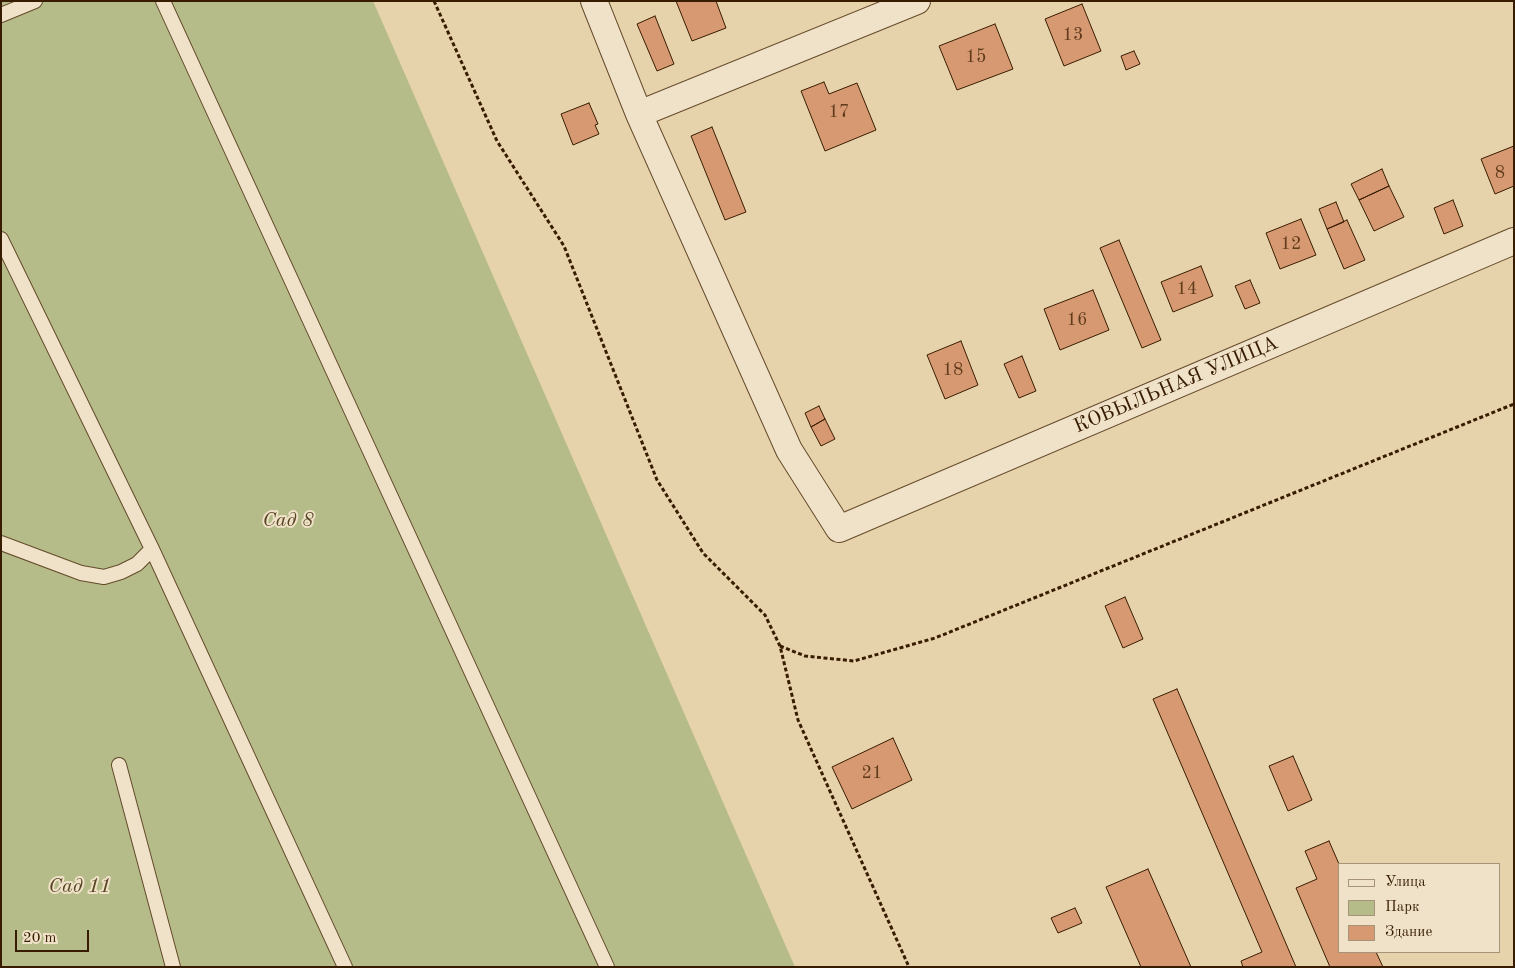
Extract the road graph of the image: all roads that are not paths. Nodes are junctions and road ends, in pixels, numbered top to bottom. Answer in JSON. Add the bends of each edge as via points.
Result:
{"nodes":[{"id":1,"x":35,"y":1,"type":"edge"},
{"id":2,"x":164,"y":1,"type":"edge"},
{"id":3,"x":594,"y":1,"type":"edge"},
{"id":4,"x":917,"y":1,"type":"edge"},
{"id":5,"x":1,"y":15,"type":"edge"},
{"id":6,"x":639,"y":114,"type":"junction"},
{"id":7,"x":1,"y":239,"type":"edge"},
{"id":8,"x":1514,"y":241,"type":"edge"},
{"id":9,"x":1,"y":544,"type":"edge"},
{"id":10,"x":152,"y":549,"type":"junction"},
{"id":11,"x":119,"y":764,"type":"dead end"},
{"id":12,"x":173,"y":967,"type":"edge"},
{"id":13,"x":344,"y":967,"type":"edge"},
{"id":14,"x":607,"y":967,"type":"edge"}],
"edges":[{"from":1,"to":5,"type":"lane"},
{"from":2,"to":14,"type":"lane"},
{"from":3,"to":6,"type":"street"},
{"from":4,"to":6,"type":"street"},
{"from":6,"to":8,"type":"street","name":"КОВЫЛЬНАЯ УЛИЦА","via":[[789,450],[839,530]]},
{"from":7,"to":10,"type":"lane"},
{"from":9,"to":10,"type":"lane","via":[[81,573],[104,576],[137,564]]},
{"from":10,"to":13,"type":"lane"},
{"from":11,"to":12,"type":"lane"}]}
